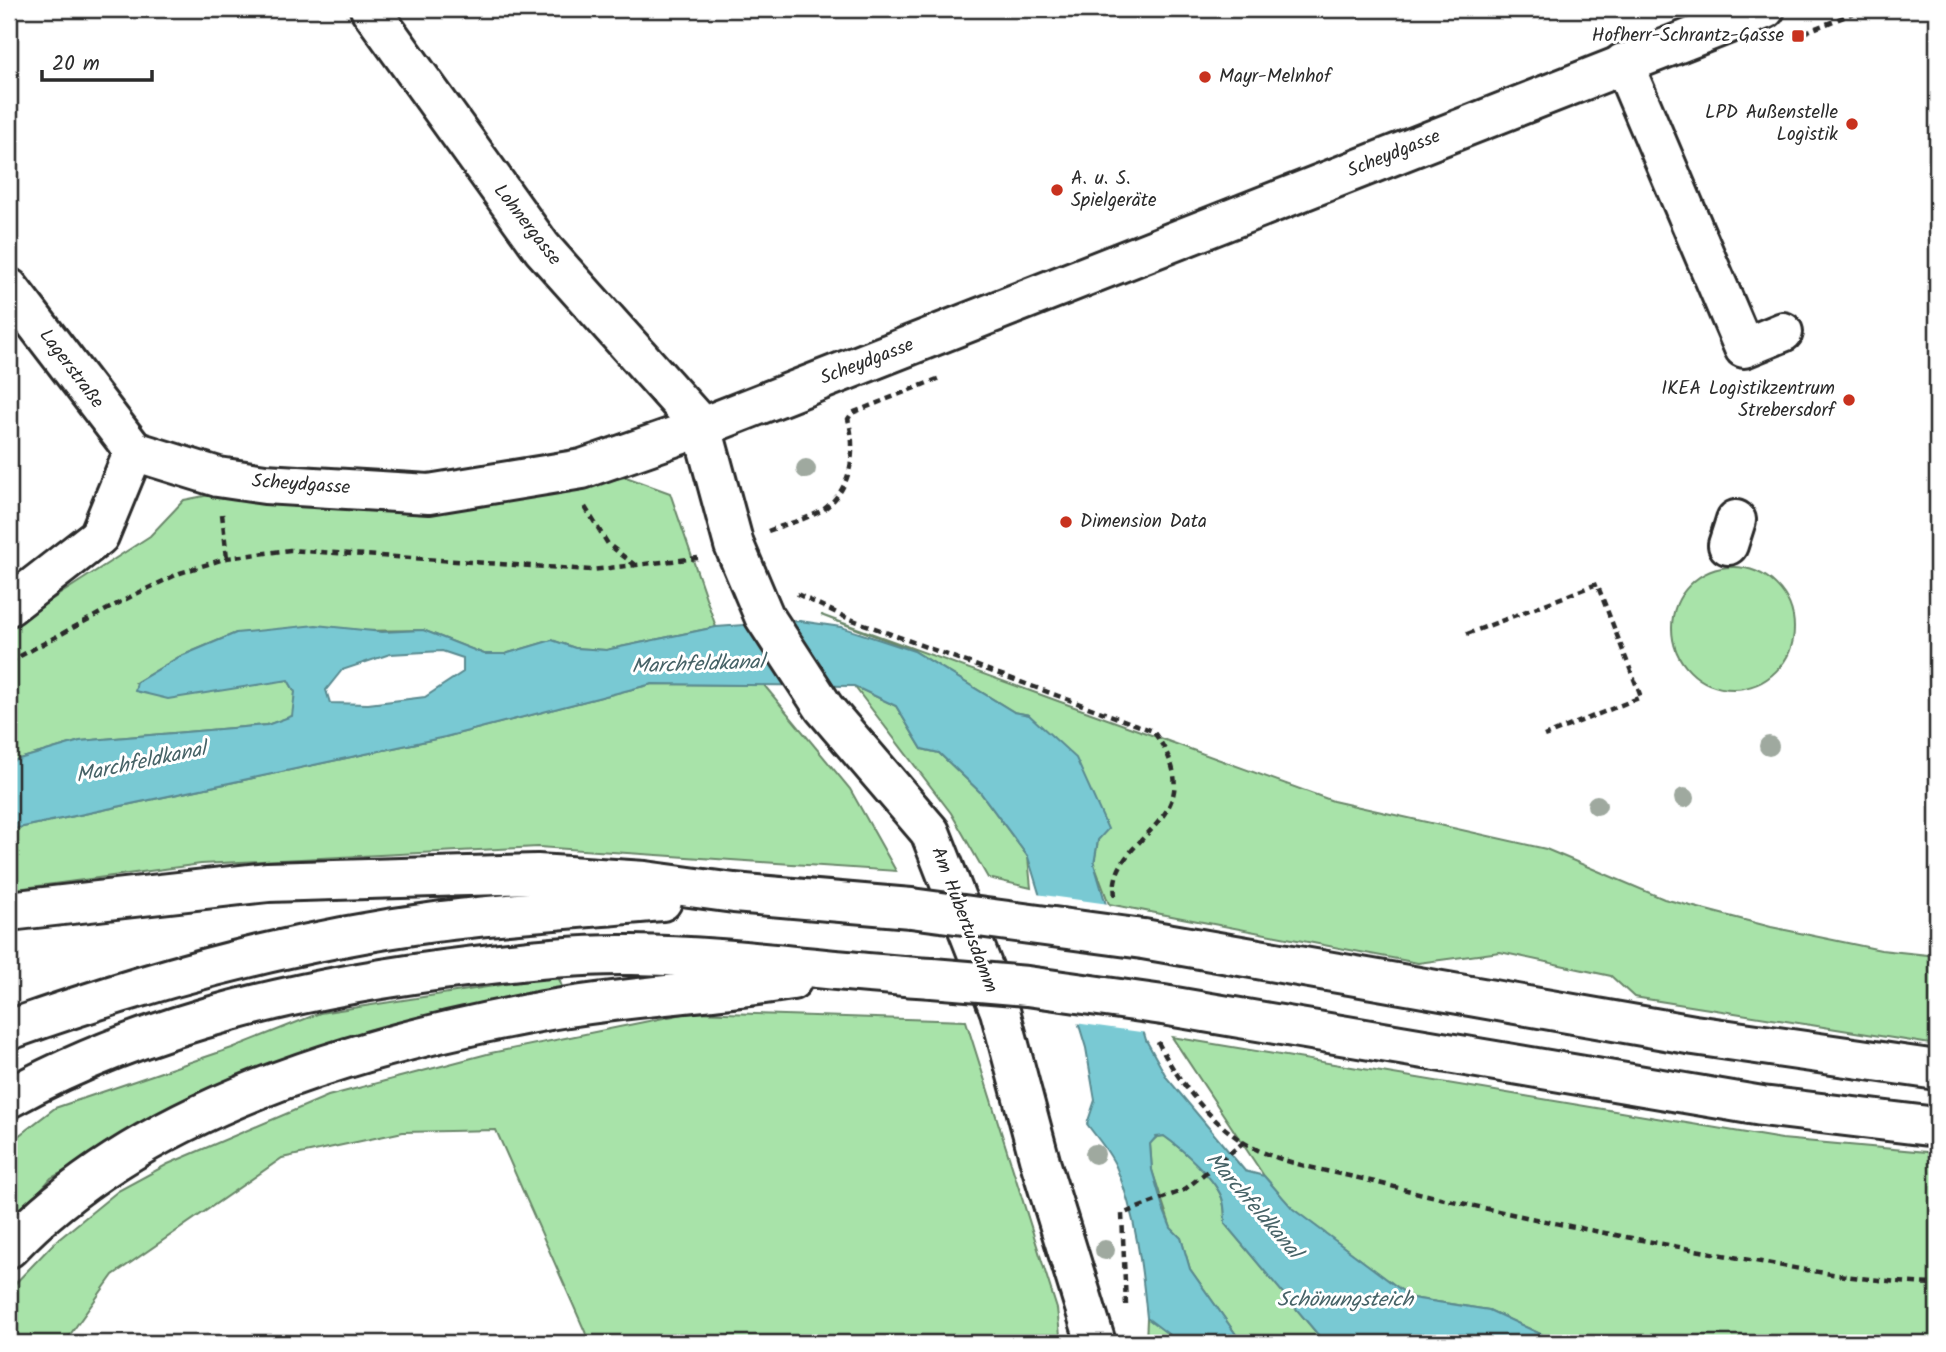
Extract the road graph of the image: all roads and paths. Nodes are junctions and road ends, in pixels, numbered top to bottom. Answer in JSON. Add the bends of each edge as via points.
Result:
{"nodes":[{"id":1,"x":369,"y":9,"type":"edge"},
{"id":2,"x":1765,"y":9,"type":"edge"},
{"id":3,"x":1864,"y":9,"type":"edge"},
{"id":4,"x":1788,"y":39,"type":"dead end"},
{"id":5,"x":1623,"y":63,"type":"junction"},
{"id":6,"x":9,"y":288,"type":"edge"},
{"id":7,"x":1783,"y":332,"type":"dead end"},
{"id":8,"x":942,"y":377,"type":"dead end"},
{"id":9,"x":702,"y":427,"type":"junction"},
{"id":10,"x":134,"y":451,"type":"junction"},
{"id":11,"x":573,"y":470,"type":"junction"},
{"id":12,"x":737,"y":555,"type":"junction"},
{"id":13,"x":636,"y":567,"type":"junction"},
{"id":14,"x":9,"y":606,"type":"edge"},
{"id":15,"x":1468,"y":634,"type":"dead end"},
{"id":16,"x":9,"y":662,"type":"edge"},
{"id":17,"x":1544,"y":736,"type":"dead end"},
{"id":18,"x":734,"y":893,"type":"junction"},
{"id":19,"x":1118,"y":905,"type":"dead end"},
{"id":20,"x":9,"y":911,"type":"edge"},
{"id":21,"x":837,"y":972,"type":"junction"},
{"id":22,"x":1159,"y":1018,"type":"junction"},
{"id":23,"x":9,"y":1030,"type":"edge"},
{"id":24,"x":1937,"y":1070,"type":"edge"},
{"id":25,"x":9,"y":1098,"type":"edge"},
{"id":26,"x":1937,"y":1127,"type":"edge"},
{"id":27,"x":1244,"y":1142,"type":"junction"},
{"id":28,"x":9,"y":1248,"type":"edge"},
{"id":29,"x":1937,"y":1284,"type":"edge"},
{"id":30,"x":1126,"y":1314,"type":"dead end"},
{"id":31,"x":1096,"y":1343,"type":"edge"}],
"edges":[{"from":1,"to":9,"type":"main road","name":"Lohnergasse","via":[[542,248]]},
{"from":2,"to":5,"type":"main road","name":"Scheydgasse"},
{"from":3,"to":4,"type":"path"},
{"from":5,"to":7,"type":"main road","via":[[1744,348]]},
{"from":5,"to":9,"type":"main road","name":"Scheydgasse"},
{"from":6,"to":10,"type":"main road","name":"Lagerstraße"},
{"from":8,"to":12,"type":"path","via":[[852,414],[848,419],[854,439],[841,490],[824,509]]},
{"from":9,"to":11,"type":"main road","name":"Scheydgasse"},
{"from":9,"to":12,"type":"main road","name":"Am Hubertusdamm"},
{"from":10,"to":11,"type":"main road","name":"Scheydgasse","via":[[218,477],[265,484],[429,494]]},
{"from":10,"to":14,"type":"main road","via":[[99,537]]},
{"from":11,"to":13,"type":"path","via":[[586,510],[608,544]]},
{"from":12,"to":13,"type":"path"},
{"from":12,"to":19,"type":"path","via":[[845,617],[1153,731],[1167,749],[1175,772],[1173,800],[1119,870],[1114,892]]},
{"from":12,"to":31,"type":"main road","name":"Am Hubertusdamm","via":[[764,616],[824,708],[929,832],[1000,1011]]},
{"from":13,"to":16,"type":"path","via":[[563,569],[290,550],[227,558],[134,594]]},
{"from":15,"to":17,"type":"path","via":[[1597,584],[1641,697]]},
{"from":18,"to":20,"type":"main road","via":[[537,874],[379,876],[150,892]]},
{"from":18,"to":23,"type":"main road","via":[[436,922],[338,938],[234,961]]},
{"from":18,"to":24,"type":"main road","bridge":true,"via":[[911,908],[1143,939],[1694,1035]]},
{"from":21,"to":22,"type":"main road","bridge":true,"via":[[1027,986]]},
{"from":21,"to":25,"type":"main road","via":[[716,958],[629,954],[443,970],[359,983],[199,1020],[83,1062]]},
{"from":21,"to":28,"type":"main road","via":[[547,1011],[466,1027],[329,1065],[207,1112],[159,1136],[70,1193]]},
{"from":22,"to":26,"type":"main road"},
{"from":22,"to":27,"type":"path","via":[[1177,1076],[1206,1110]]},
{"from":27,"to":29,"type":"path","via":[[1306,1164],[1563,1226],[1800,1269]]},
{"from":27,"to":30,"type":"path","via":[[1184,1190],[1122,1214]]}]}
